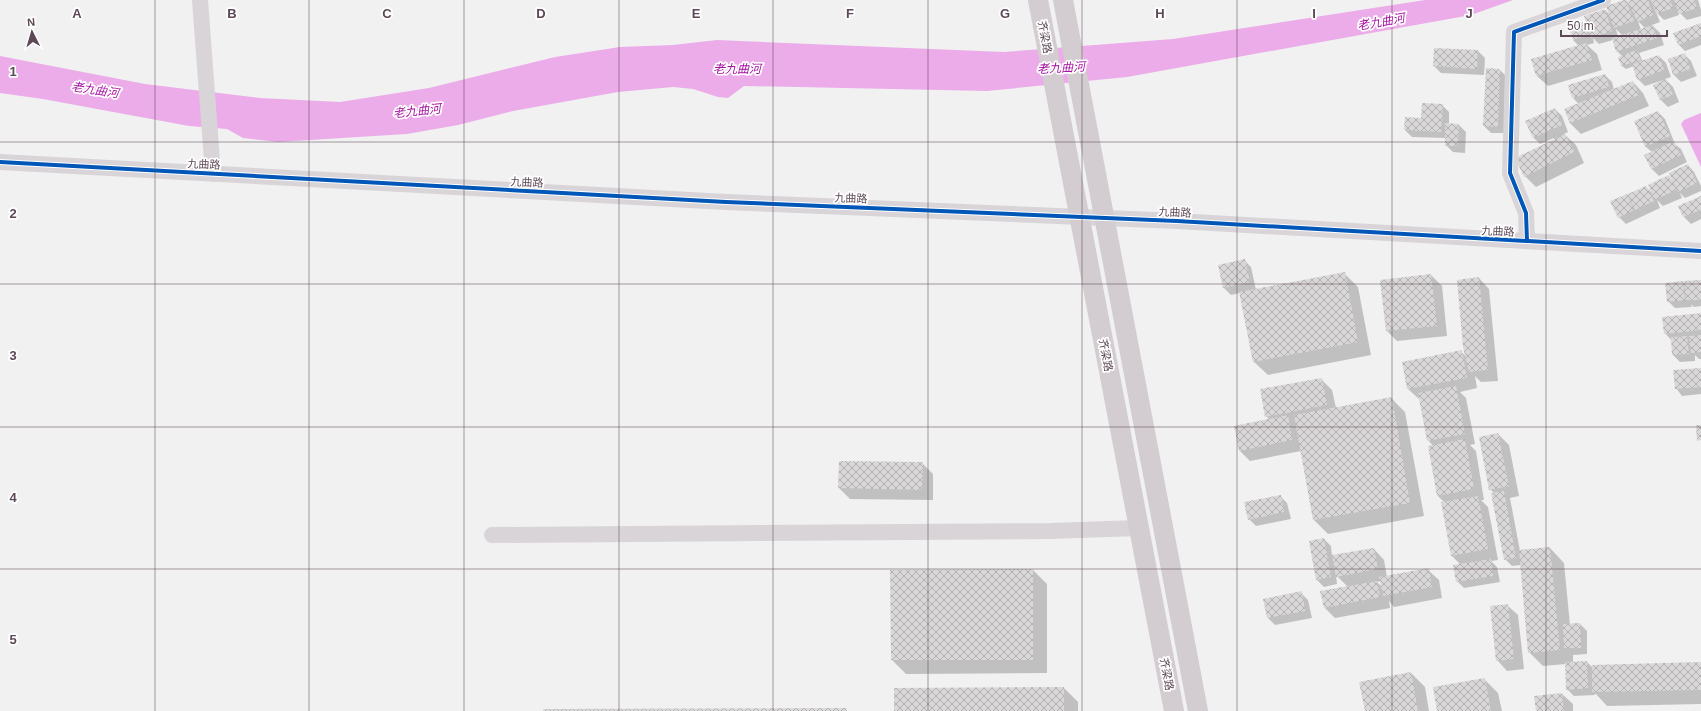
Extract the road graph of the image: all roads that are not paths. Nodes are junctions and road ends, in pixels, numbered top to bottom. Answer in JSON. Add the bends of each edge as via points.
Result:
{"nodes":[{"id":1,"x":200,"y":0,"type":"edge"},
{"id":2,"x":1038,"y":0,"type":"edge"},
{"id":3,"x":1063,"y":0,"type":"edge"},
{"id":4,"x":1603,"y":0,"type":"edge"},
{"id":5,"x":0,"y":162,"type":"edge"},
{"id":6,"x":213,"y":174,"type":"junction"},
{"id":7,"x":1080,"y":217,"type":"junction"},
{"id":8,"x":1105,"y":218,"type":"junction"},
{"id":9,"x":1527,"y":241,"type":"junction"},
{"id":10,"x":1701,"y":251,"type":"edge"},
{"id":11,"x":1139,"y":528,"type":"junction"},
{"id":12,"x":492,"y":535,"type":"dead end"},
{"id":13,"x":1174,"y":711,"type":"edge"},
{"id":14,"x":1198,"y":711,"type":"edge"}],
"edges":[{"from":1,"to":6,"type":"street"},
{"from":2,"to":7,"type":"main road","name":"齐梁路"},
{"from":3,"to":8,"type":"main road"},
{"from":4,"to":9,"type":"street","via":[[1514,32],[1510,173],[1526,213]]},
{"from":5,"to":6,"type":"street","name":"九曲路"},
{"from":6,"to":7,"type":"street","name":"九曲路","via":[[726,202]]},
{"from":7,"to":8,"type":"street","name":"九曲路"},
{"from":7,"to":11,"type":"main road","name":"齐梁路"},
{"from":8,"to":9,"type":"street","name":"九曲路"},
{"from":8,"to":14,"type":"main road"},
{"from":9,"to":10,"type":"street","name":"九曲路"},
{"from":11,"to":12,"type":"street","via":[[1050,531]]},
{"from":11,"to":13,"type":"main road","name":"齐梁路"}]}
